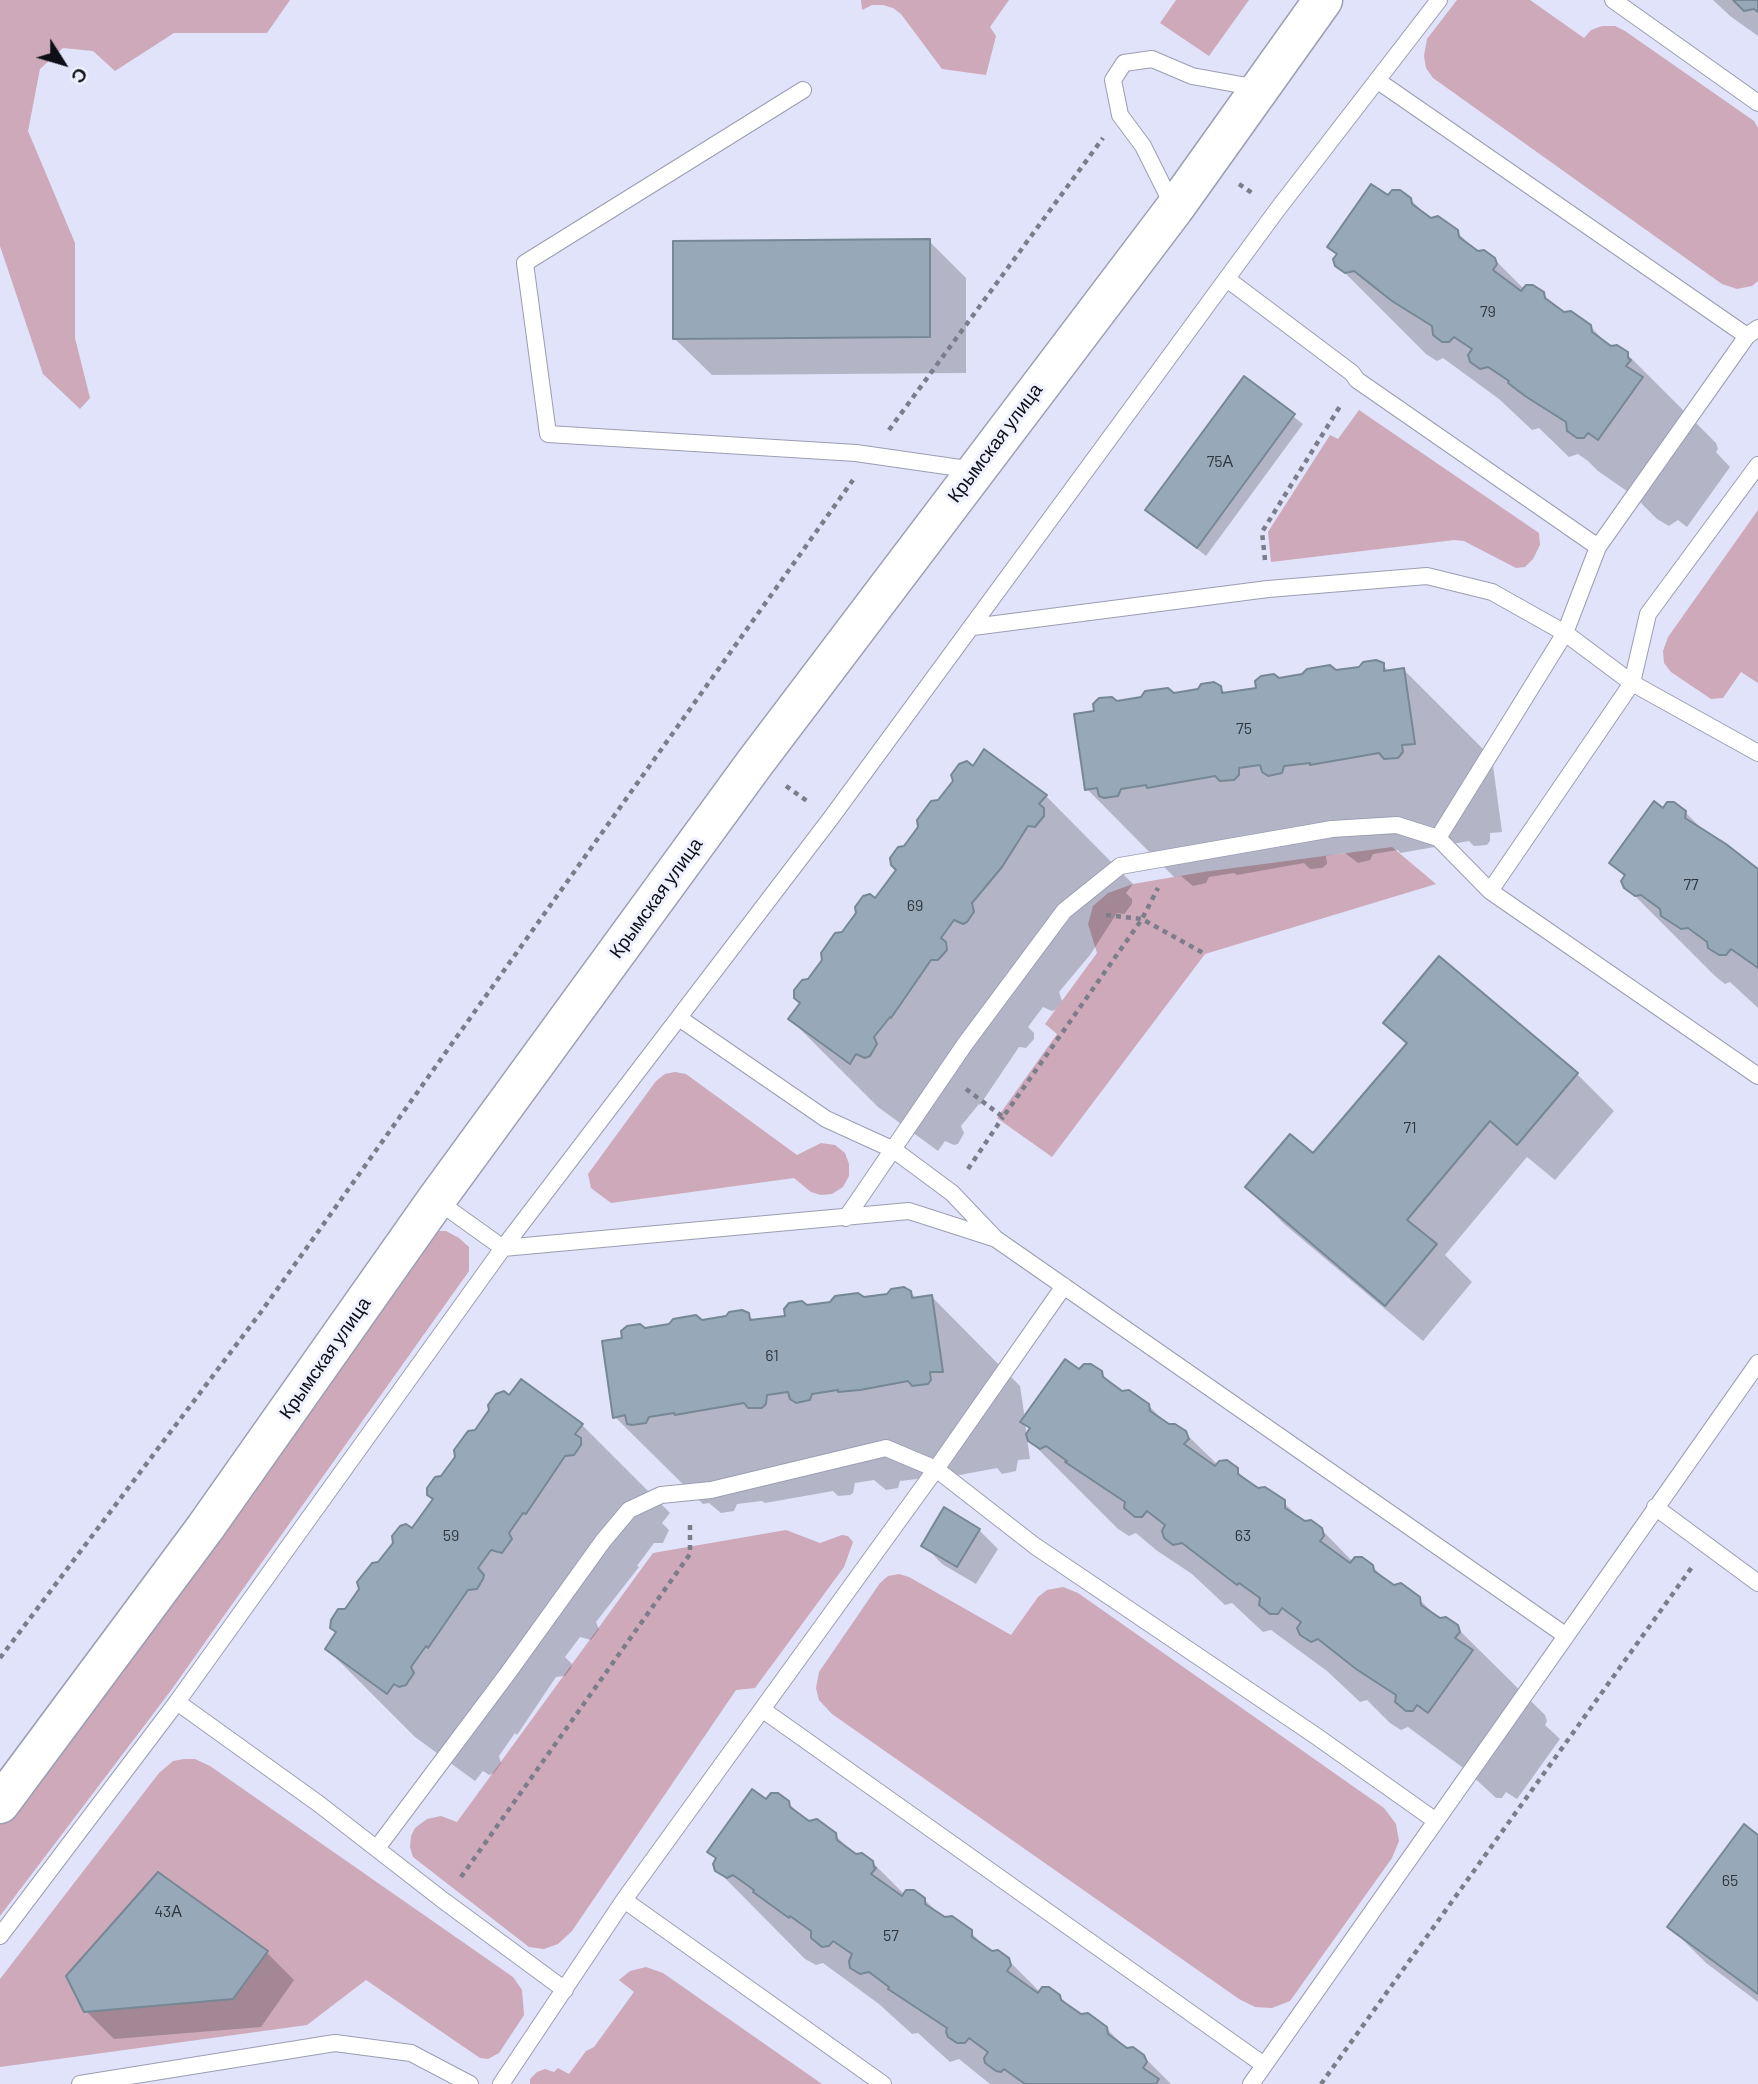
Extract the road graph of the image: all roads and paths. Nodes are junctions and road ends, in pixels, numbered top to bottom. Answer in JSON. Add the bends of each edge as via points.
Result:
{"nodes":[{"id":1,"x":1323,"y":0,"type":"edge"},
{"id":2,"x":1439,"y":0,"type":"edge"},
{"id":3,"x":1613,"y":0,"type":"edge"},
{"id":4,"x":1378,"y":81,"type":"junction"},
{"id":5,"x":1260,"y":89,"type":"junction"},
{"id":6,"x":803,"y":90,"type":"dead end"},
{"id":7,"x":1758,"y":103,"type":"edge"},
{"id":8,"x":1120,"y":115,"type":"junction"},
{"id":9,"x":1174,"y":209,"type":"junction"},
{"id":10,"x":1227,"y":279,"type":"junction"},
{"id":11,"x":1753,"y":332,"type":"edge"},
{"id":12,"x":1357,"y":380,"type":"junction"},
{"id":13,"x":870,"y":456,"type":"junction"},
{"id":14,"x":1758,"y":465,"type":"edge"},
{"id":15,"x":974,"y":470,"type":"junction"},
{"id":16,"x":1262,"y":532,"type":"dead end"},
{"id":17,"x":1598,"y":547,"type":"junction"},
{"id":18,"x":972,"y":627,"type":"junction"},
{"id":19,"x":1565,"y":633,"type":"junction"},
{"id":20,"x":1632,"y":683,"type":"junction"},
{"id":21,"x":1758,"y":754,"type":"edge"},
{"id":22,"x":754,"y":764,"type":"junction"},
{"id":23,"x":831,"y":818,"type":"junction"},
{"id":24,"x":1438,"y":838,"type":"junction"},
{"id":25,"x":1174,"y":856,"type":"junction"},
{"id":26,"x":1490,"y":891,"type":"junction"},
{"id":27,"x":1064,"y":911,"type":"junction"},
{"id":28,"x":1142,"y":919,"type":"junction"},
{"id":29,"x":1205,"y":954,"type":"dead end"},
{"id":30,"x":679,"y":1018,"type":"junction"},
{"id":31,"x":946,"y":1073,"type":"junction"},
{"id":32,"x":1758,"y":1076,"type":"edge"},
{"id":33,"x":1003,"y":1117,"type":"junction"},
{"id":34,"x":894,"y":1150,"type":"junction"},
{"id":35,"x":952,"y":1193,"type":"junction"},
{"id":36,"x":436,"y":1200,"type":"junction"},
{"id":37,"x":846,"y":1218,"type":"junction"},
{"id":38,"x":996,"y":1239,"type":"junction"},
{"id":39,"x":503,"y":1248,"type":"junction"},
{"id":40,"x":1064,"y":1286,"type":"junction"},
{"id":41,"x":1758,"y":1363,"type":"edge"},
{"id":42,"x":936,"y":1469,"type":"junction"},
{"id":43,"x":690,"y":1493,"type":"junction"},
{"id":44,"x":1655,"y":1507,"type":"junction"},
{"id":45,"x":1707,"y":1547,"type":"junction"},
{"id":46,"x":1758,"y":1583,"type":"edge"},
{"id":47,"x":1565,"y":1635,"type":"junction"},
{"id":48,"x":0,"y":1658,"type":"edge"},
{"id":49,"x":177,"y":1702,"type":"junction"},
{"id":50,"x":763,"y":1710,"type":"junction"},
{"id":51,"x":0,"y":1804,"type":"edge"},
{"id":52,"x":1436,"y":1821,"type":"junction"},
{"id":53,"x":377,"y":1847,"type":"junction"},
{"id":54,"x":624,"y":1900,"type":"junction"},
{"id":55,"x":444,"y":1901,"type":"junction"},
{"id":56,"x":0,"y":1936,"type":"edge"},
{"id":57,"x":565,"y":1990,"type":"junction"},
{"id":58,"x":1264,"y":2065,"type":"junction"},
{"id":59,"x":80,"y":2084,"type":"edge"},
{"id":60,"x":470,"y":2084,"type":"edge"},
{"id":61,"x":501,"y":2084,"type":"edge"},
{"id":62,"x":883,"y":2084,"type":"edge"},
{"id":63,"x":1251,"y":2084,"type":"edge"},
{"id":64,"x":1321,"y":2084,"type":"edge"}],
"edges":[{"from":1,"to":5,"type":"street","name":"Крымская улица"},
{"from":2,"to":4,"type":"lane"},
{"from":3,"to":7,"type":"lane"},
{"from":4,"to":10,"type":"lane"},
{"from":4,"to":11,"type":"lane"},
{"from":5,"to":8,"type":"lane","via":[[1192,76],[1152,59],[1124,63],[1113,80]]},
{"from":5,"to":9,"type":"street","name":"Крымская улица"},
{"from":6,"to":13,"type":"lane","via":[[525,263],[548,433]]},
{"from":8,"to":9,"type":"lane","via":[[1143,146]]},
{"from":8,"to":13,"type":"path"},
{"from":9,"to":15,"type":"street","name":"Крымская улица"},
{"from":10,"to":12,"type":"lane"},
{"from":10,"to":18,"type":"lane"},
{"from":11,"to":17,"type":"lane"},
{"from":12,"to":16,"type":"path"},
{"from":12,"to":17,"type":"lane"},
{"from":13,"to":15,"type":"lane"},
{"from":13,"to":48,"type":"path","via":[[261,1312]]},
{"from":14,"to":20,"type":"lane","via":[[1648,614]]},
{"from":15,"to":22,"type":"street","name":"Крымская улица"},
{"from":17,"to":19,"type":"lane"},
{"from":18,"to":19,"type":"lane","via":[[1268,589],[1427,576],[1492,592]]},
{"from":18,"to":23,"type":"lane"},
{"from":19,"to":20,"type":"lane"},
{"from":19,"to":24,"type":"lane"},
{"from":20,"to":21,"type":"lane"},
{"from":20,"to":26,"type":"lane"},
{"from":22,"to":23,"type":"path"},
{"from":22,"to":36,"type":"street","name":"Крымская улица"},
{"from":23,"to":30,"type":"lane"},
{"from":24,"to":25,"type":"lane","via":[[1397,825],[1345,828]]},
{"from":24,"to":26,"type":"lane"},
{"from":25,"to":27,"type":"lane","via":[[1120,866]]},
{"from":25,"to":28,"type":"path"},
{"from":26,"to":32,"type":"lane"},
{"from":27,"to":28,"type":"path"},
{"from":27,"to":31,"type":"lane"},
{"from":28,"to":29,"type":"path"},
{"from":28,"to":33,"type":"path"},
{"from":30,"to":34,"type":"lane","via":[[826,1119]]},
{"from":30,"to":39,"type":"lane"},
{"from":31,"to":33,"type":"path"},
{"from":31,"to":34,"type":"lane"},
{"from":33,"to":35,"type":"path"},
{"from":34,"to":35,"type":"lane"},
{"from":34,"to":37,"type":"lane"},
{"from":35,"to":38,"type":"lane"},
{"from":36,"to":39,"type":"lane"},
{"from":36,"to":51,"type":"street","name":"Крымская улица","via":[[205,1528]]},
{"from":37,"to":38,"type":"lane","via":[[909,1212]]},
{"from":37,"to":39,"type":"lane"},
{"from":38,"to":40,"type":"lane"},
{"from":39,"to":49,"type":"lane"},
{"from":40,"to":42,"type":"lane"},
{"from":40,"to":47,"type":"lane"},
{"from":41,"to":44,"type":"lane"},
{"from":42,"to":43,"type":"lane","via":[[886,1448]]},
{"from":42,"to":50,"type":"lane"},
{"from":42,"to":52,"type":"lane","via":[[1034,1546]]},
{"from":43,"to":53,"type":"lane","via":[[661,1495],[629,1510]]},
{"from":43,"to":55,"type":"path","via":[[690,1555]]},
{"from":44,"to":45,"type":"lane"},
{"from":44,"to":47,"type":"lane"},
{"from":45,"to":46,"type":"lane"},
{"from":45,"to":64,"type":"path"},
{"from":47,"to":52,"type":"lane"},
{"from":49,"to":53,"type":"lane"},
{"from":49,"to":56,"type":"lane"},
{"from":50,"to":54,"type":"lane"},
{"from":50,"to":58,"type":"lane"},
{"from":52,"to":58,"type":"lane"},
{"from":53,"to":55,"type":"lane"},
{"from":54,"to":57,"type":"lane"},
{"from":54,"to":62,"type":"lane"},
{"from":55,"to":57,"type":"lane"},
{"from":57,"to":61,"type":"lane"},
{"from":58,"to":63,"type":"lane"},
{"from":59,"to":60,"type":"lane","via":[[335,2043],[411,2053]]}]}
